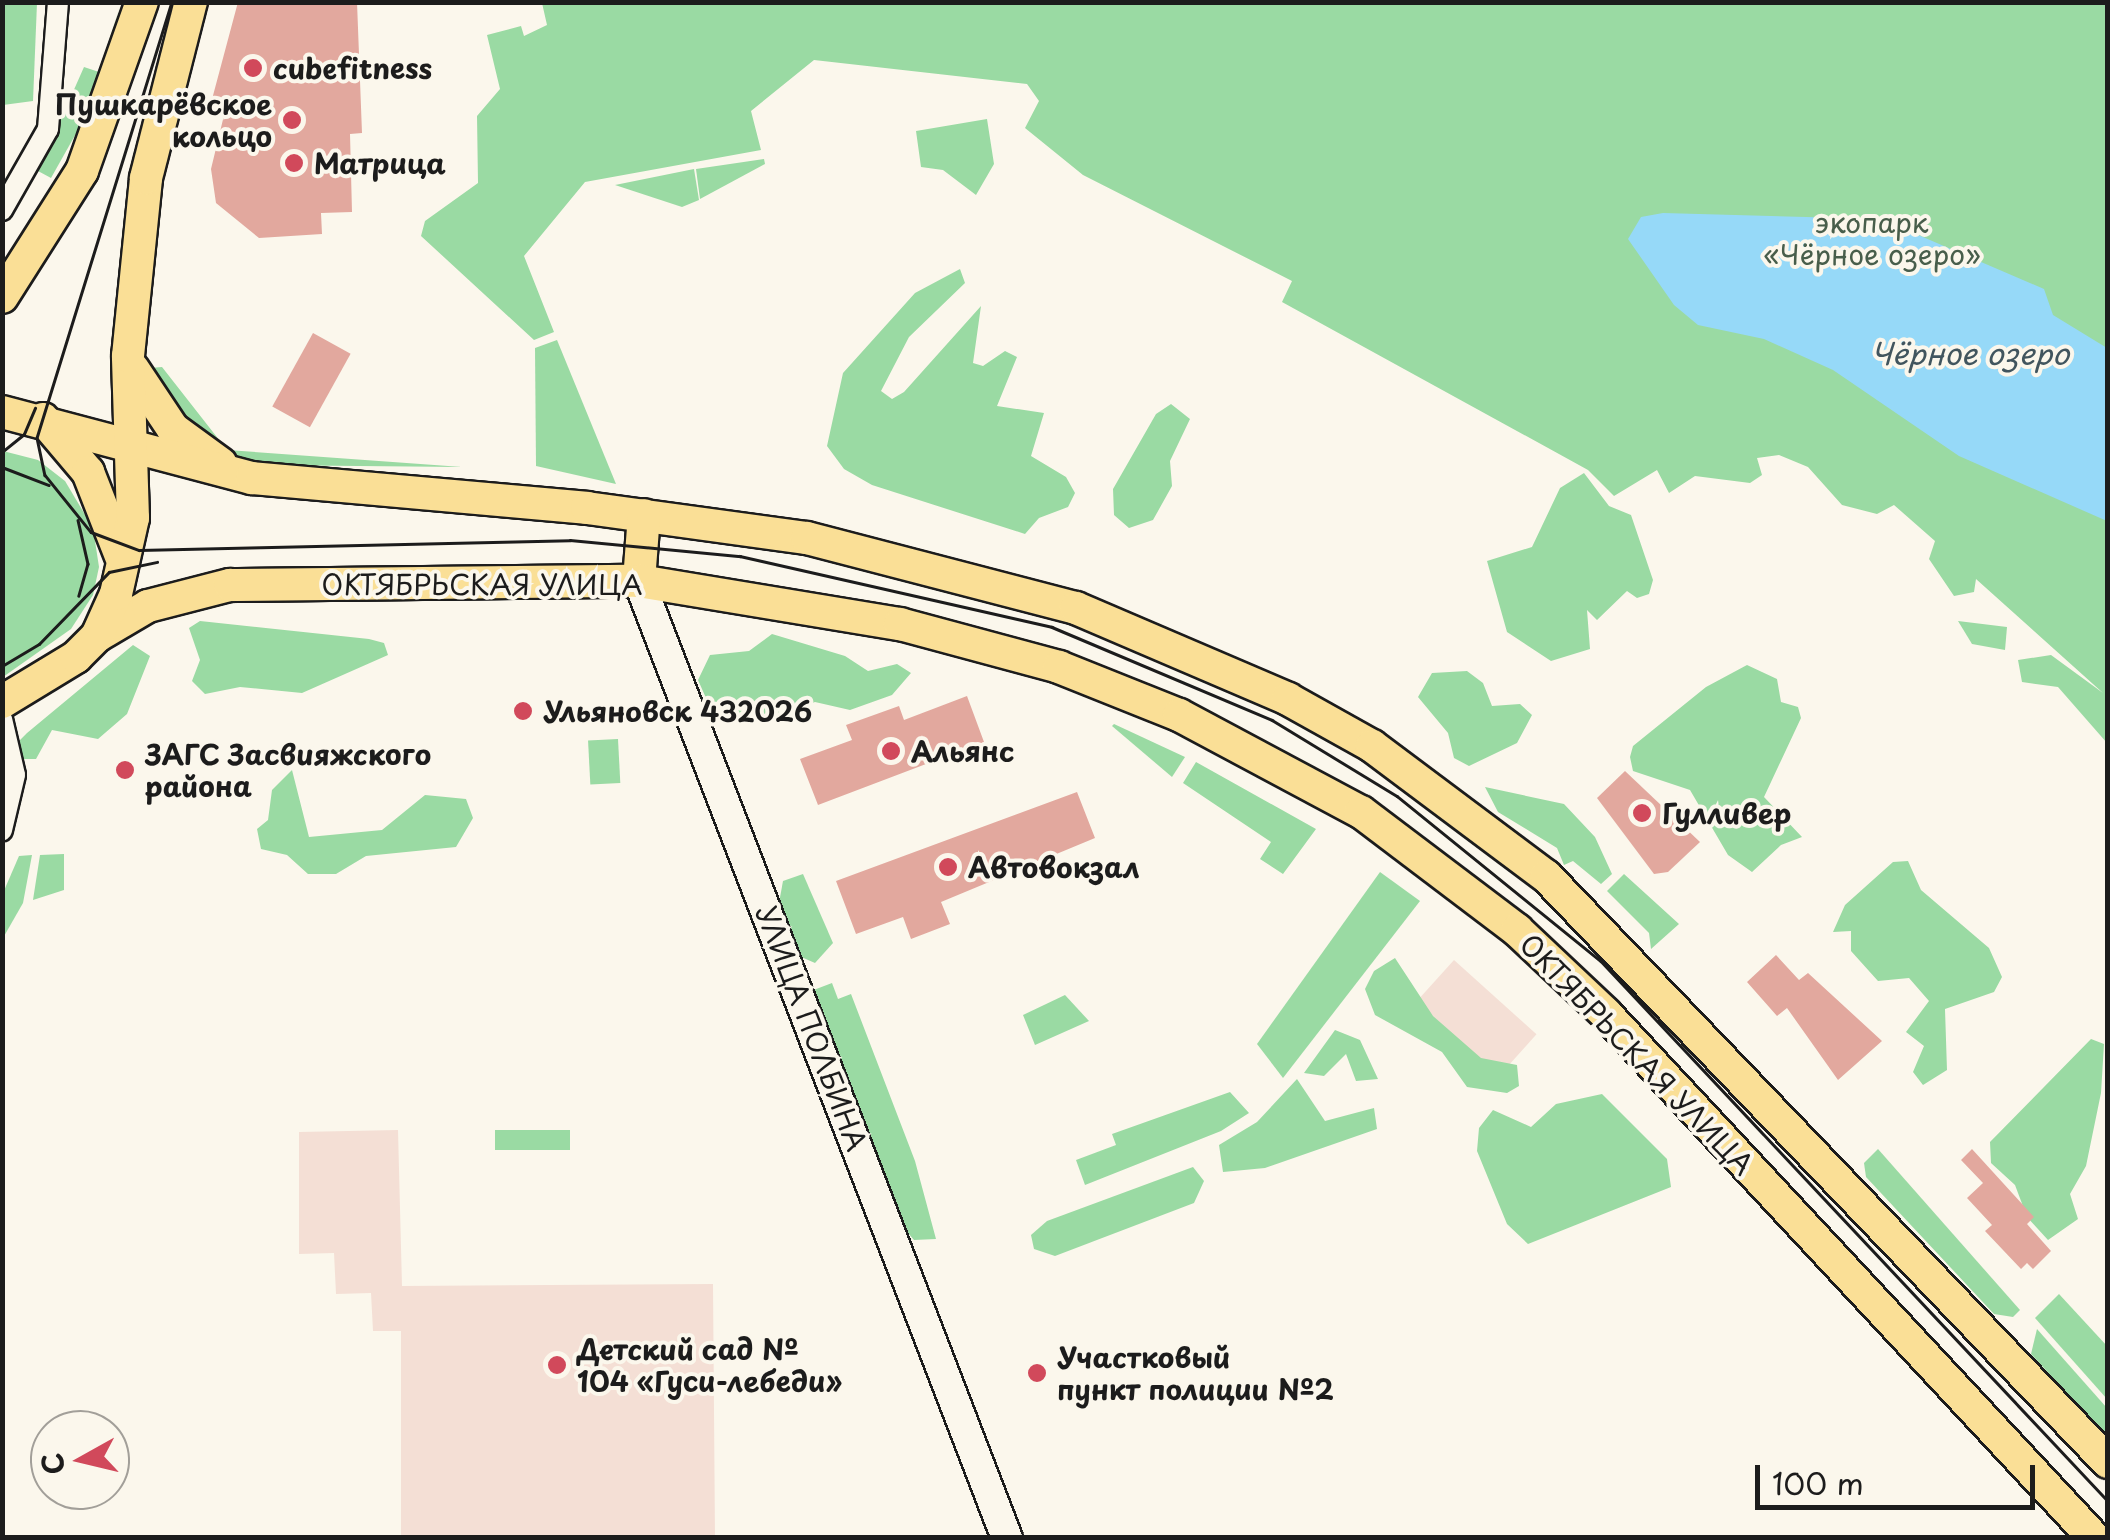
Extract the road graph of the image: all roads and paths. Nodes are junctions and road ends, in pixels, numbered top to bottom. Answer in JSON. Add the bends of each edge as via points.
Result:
{"nodes":[{"id":1,"x":58,"y":2,"type":"edge"},
{"id":2,"x":142,"y":2,"type":"edge"},
{"id":3,"x":192,"y":2,"type":"edge"},
{"id":4,"x":2,"y":210,"type":"edge"},
{"id":5,"x":2,"y":296,"type":"edge"},
{"id":6,"x":128,"y":356,"type":"junction"},
{"id":7,"x":2,"y":412,"type":"edge"},
{"id":8,"x":42,"y":418,"type":"junction"},
{"id":9,"x":134,"y":446,"type":"junction"},
{"id":10,"x":252,"y":478,"type":"junction"},
{"id":11,"x":644,"y":515,"type":"junction"},
{"id":12,"x":122,"y":566,"type":"junction"},
{"id":13,"x":639,"y":581,"type":"junction"},
{"id":14,"x":98,"y":636,"type":"junction"},
{"id":15,"x":2,"y":702,"type":"edge"},
{"id":16,"x":2,"y":718,"type":"edge"},
{"id":17,"x":2,"y":830,"type":"edge"},
{"id":18,"x":2108,"y":1462,"type":"edge"},
{"id":19,"x":1007,"y":1538,"type":"edge"},
{"id":20,"x":2094,"y":1538,"type":"edge"}],
"edges":[{"from":1,"to":4,"type":"street","via":[[48,128],[19,194]]},
{"from":2,"to":5,"type":"main road","via":[[82,170]]},
{"from":3,"to":6,"type":"main road","via":[[146,178]]},
{"from":6,"to":9,"type":"main road"},
{"from":6,"to":10,"type":"main road","via":[[174,428]]},
{"from":7,"to":8,"type":"main road"},
{"from":8,"to":9,"type":"main road"},
{"from":8,"to":12,"type":"main road","via":[[97,487]]},
{"from":9,"to":10,"type":"main road"},
{"from":9,"to":12,"type":"main road"},
{"from":10,"to":11,"type":"main road"},
{"from":11,"to":13,"type":"main road","name":"УЛИЦА ПОЛБИНА"},
{"from":11,"to":18,"type":"main road","via":[[807,538],[995,581],[1226,668],[1372,746],[1585,915]]},
{"from":12,"to":14,"type":"main road"},
{"from":13,"to":14,"type":"main road","name":"ОКТЯБРЬСКАЯ УЛИЦА","via":[[230,585],[148,606]]},
{"from":13,"to":19,"type":"street","name":"УЛИЦА ПОЛБИНА"},
{"from":13,"to":20,"type":"main road","name":"ОКТЯБРЬСКАЯ УЛИЦА","via":[[802,603],[1059,666],[1265,755],[1361,812],[1494,911],[1606,1013]]},
{"from":14,"to":15,"type":"main road","name":"ОКТЯБРЬСКАЯ УЛИЦА","via":[[53,676]]},
{"from":16,"to":17,"type":"street","via":[[15,775]]}]}
